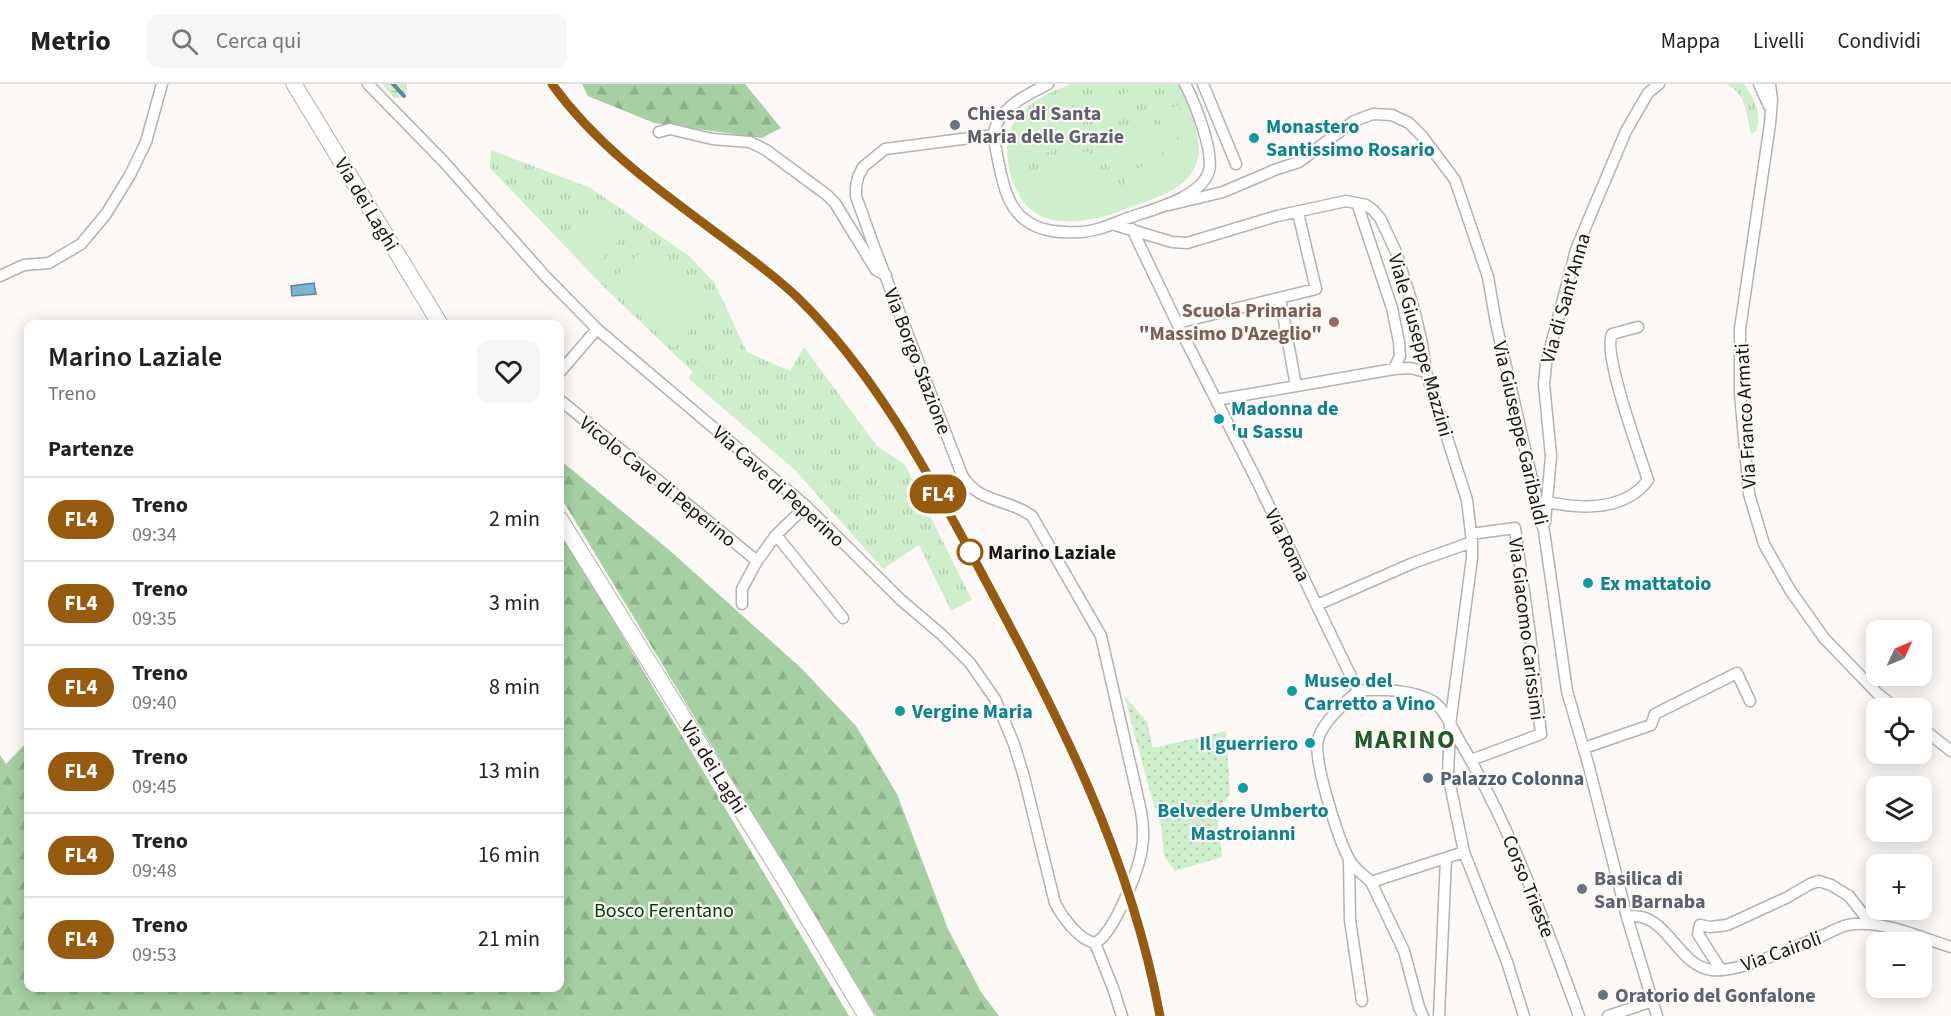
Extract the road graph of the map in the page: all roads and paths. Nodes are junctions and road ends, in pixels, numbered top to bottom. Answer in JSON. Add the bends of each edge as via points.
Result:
{"nodes":[{"id":1,"x":162,"y":84,"type":"edge"},
{"id":2,"x":294,"y":84,"type":"edge"},
{"id":3,"x":368,"y":84,"type":"edge"},
{"id":4,"x":1048,"y":84,"type":"edge"},
{"id":5,"x":1185,"y":84,"type":"edge"},
{"id":6,"x":1203,"y":84,"type":"edge"},
{"id":7,"x":1659,"y":84,"type":"edge"},
{"id":8,"x":1759,"y":84,"type":"edge"},
{"id":9,"x":1770,"y":84,"type":"edge"},
{"id":10,"x":1771,"y":112,"type":"junction"},
{"id":11,"x":659,"y":132,"type":"dead end"},
{"id":12,"x":993,"y":135,"type":"junction"},
{"id":13,"x":1236,"y":164,"type":"dead end"},
{"id":14,"x":1358,"y":203,"type":"junction"},
{"id":15,"x":1169,"y":205,"type":"junction"},
{"id":16,"x":1143,"y":213,"type":"junction"},
{"id":17,"x":1298,"y":213,"type":"junction"},
{"id":18,"x":1115,"y":225,"type":"junction"},
{"id":19,"x":1132,"y":229,"type":"junction"},
{"id":20,"x":1155,"y":237,"type":"junction"},
{"id":21,"x":886,"y":275,"type":"junction"},
{"id":22,"x":0,"y":276,"type":"edge"},
{"id":23,"x":1280,"y":298,"type":"junction"},
{"id":24,"x":438,"y":320,"type":"edge"},
{"id":25,"x":1176,"y":323,"type":"junction"},
{"id":26,"x":1638,"y":327,"type":"dead end"},
{"id":27,"x":597,"y":329,"type":"junction"},
{"id":28,"x":564,"y":367,"type":"edge"},
{"id":29,"x":1394,"y":369,"type":"junction"},
{"id":30,"x":1426,"y":372,"type":"junction"},
{"id":31,"x":1296,"y":386,"type":"junction"},
{"id":32,"x":1216,"y":400,"type":"junction"},
{"id":33,"x":564,"y":403,"type":"edge"},
{"id":34,"x":1547,"y":502,"type":"junction"},
{"id":35,"x":806,"y":506,"type":"junction"},
{"id":36,"x":564,"y":525,"type":"edge"},
{"id":37,"x":1544,"y":531,"type":"junction"},
{"id":38,"x":776,"y":535,"type":"junction"},
{"id":39,"x":1472,"y":538,"type":"junction"},
{"id":40,"x":757,"y":561,"type":"junction"},
{"id":41,"x":742,"y":604,"type":"dead end"},
{"id":42,"x":1317,"y":605,"type":"junction"},
{"id":43,"x":843,"y":618,"type":"dead end"},
{"id":44,"x":1358,"y":691,"type":"junction"},
{"id":45,"x":1883,"y":698,"type":"edge"},
{"id":46,"x":1453,"y":700,"type":"junction"},
{"id":47,"x":1750,"y":701,"type":"dead end"},
{"id":48,"x":1434,"y":702,"type":"junction"},
{"id":49,"x":1450,"y":725,"type":"junction"},
{"id":50,"x":1932,"y":736,"type":"edge"},
{"id":51,"x":1584,"y":748,"type":"junction"},
{"id":52,"x":1951,"y":751,"type":"edge"},
{"id":53,"x":1471,"y":760,"type":"junction"},
{"id":54,"x":1464,"y":852,"type":"junction"},
{"id":55,"x":1446,"y":858,"type":"junction"},
{"id":56,"x":1349,"y":861,"type":"junction"},
{"id":57,"x":1371,"y":882,"type":"junction"},
{"id":58,"x":1627,"y":916,"type":"junction"},
{"id":59,"x":1871,"y":924,"type":"junction"},
{"id":60,"x":1095,"y":943,"type":"junction"},
{"id":61,"x":1951,"y":947,"type":"edge"},
{"id":62,"x":1721,"y":970,"type":"junction"},
{"id":63,"x":1362,"y":1001,"type":"dead end"},
{"id":64,"x":1653,"y":1001,"type":"junction"},
{"id":65,"x":866,"y":1016,"type":"edge"},
{"id":66,"x":1122,"y":1016,"type":"edge"},
{"id":67,"x":1423,"y":1016,"type":"edge"},
{"id":68,"x":1439,"y":1016,"type":"edge"},
{"id":69,"x":1524,"y":1016,"type":"edge"},
{"id":70,"x":1579,"y":1016,"type":"edge"},
{"id":71,"x":1608,"y":1016,"type":"edge"},
{"id":72,"x":1657,"y":1016,"type":"edge"}],
"edges":[{"from":1,"to":22,"type":"street","via":[[146,142],[130,175],[106,214],[81,244],[49,263],[24,265]]},
{"from":2,"to":24,"type":"main road","name":"Via dei Laghi"},
{"from":3,"to":27,"type":"street","name":"Via Cave di Peperino"},
{"from":4,"to":12,"type":"street","via":[[1002,114]]},
{"from":5,"to":15,"type":"street","via":[[1201,124],[1209,170],[1198,187]]},
{"from":6,"to":13,"type":"street"},
{"from":7,"to":34,"type":"street","name":"Via di Sant'Anna","via":[[1648,93],[1626,131],[1576,250],[1545,371],[1551,456]]},
{"from":8,"to":10,"type":"street"},
{"from":9,"to":10,"type":"street","name":"Via Franco Armati"},
{"from":10,"to":45,"type":"street","name":"Via Franco Armati","via":[[1740,329],[1740,394],[1749,494],[1764,544],[1790,590],[1824,638]]},
{"from":11,"to":21,"type":"street","via":[[670,129],[711,140],[750,142],[766,150],[835,203],[876,270]]},
{"from":12,"to":18,"type":"street","via":[[1008,197],[1025,221],[1052,231],[1082,232]]},
{"from":12,"to":21,"type":"street","name":"Via Borgo Stazione","via":[[885,149],[863,167],[856,196]]},
{"from":14,"to":17,"type":"street","via":[[1346,201]]},
{"from":14,"to":29,"type":"street","name":"Viale Giuseppe Mazzini","via":[[1392,308],[1400,356]]},
{"from":14,"to":30,"type":"street","name":"Viale Giuseppe Mazzini","via":[[1380,218],[1396,252],[1413,306]]},
{"from":15,"to":16,"type":"street"},
{"from":15,"to":37,"type":"street","name":"Via Giuseppe Garibaldi","via":[[1223,192],[1299,162],[1363,116],[1392,115],[1409,123],[1455,180],[1484,260]]},
{"from":16,"to":18,"type":"street"},
{"from":16,"to":20,"type":"street","via":[[1146,227]]},
{"from":17,"to":20,"type":"street","via":[[1187,243]]},
{"from":17,"to":23,"type":"street","via":[[1316,289]]},
{"from":18,"to":19,"type":"street"},
{"from":19,"to":20,"type":"street"},
{"from":19,"to":25,"type":"street","name":"Via Roma"},
{"from":21,"to":60,"type":"street","name":"Via Borgo Stazione","via":[[962,475],[976,492],[1032,516],[1101,636],[1139,801],[1143,837],[1128,890],[1108,931]]},
{"from":23,"to":25,"type":"street"},
{"from":23,"to":31,"type":"street"},
{"from":25,"to":32,"type":"street","name":"Via Roma"},
{"from":26,"to":34,"type":"street","via":[[1612,334],[1610,342],[1616,378],[1648,480],[1635,494],[1606,504],[1591,507]]},
{"from":27,"to":28,"type":"street"},
{"from":27,"to":35,"type":"street","name":"Via Cave di Peperino"},
{"from":29,"to":30,"type":"street"},
{"from":29,"to":31,"type":"street"},
{"from":30,"to":39,"type":"street","name":"Viale Giuseppe Mazzini","via":[[1467,500]]},
{"from":31,"to":32,"type":"street"},
{"from":32,"to":42,"type":"street","name":"Via Roma"},
{"from":33,"to":40,"type":"street","name":"Vicolo Cave di Peperino"},
{"from":34,"to":37,"type":"street","name":"Via di Sant'Anna"},
{"from":35,"to":38,"type":"street","name":"Vicolo Cave di Peperino"},
{"from":35,"to":60,"type":"street","name":"Via Cave di Peperino","via":[[959,651],[983,680],[1001,713],[1020,764],[1055,903],[1080,935]]},
{"from":36,"to":65,"type":"main road","name":"Via dei Laghi"},
{"from":37,"to":51,"type":"street","name":"Via Giuseppe Garibaldi","via":[[1567,691]]},
{"from":38,"to":40,"type":"street","name":"Vicolo Cave di Peperino"},
{"from":38,"to":43,"type":"street"},
{"from":39,"to":42,"type":"street"},
{"from":39,"to":46,"type":"street","name":"Viale Giuseppe Mazzini"},
{"from":39,"to":53,"type":"street","name":"Via Giacomo Carissimi","via":[[1515,528],[1540,734]]},
{"from":40,"to":41,"type":"street","name":"Vicolo Cave di Peperino","via":[[742,589]]},
{"from":42,"to":44,"type":"street","name":"Via Roma"},
{"from":44,"to":48,"type":"street","via":[[1374,688],[1416,694]]},
{"from":44,"to":56,"type":"street","via":[[1328,723],[1317,742],[1325,794]]},
{"from":46,"to":48,"type":"street"},
{"from":46,"to":49,"type":"street","name":"Viale Giuseppe Mazzini"},
{"from":47,"to":51,"type":"street","via":[[1737,673],[1655,714],[1651,725]]},
{"from":48,"to":49,"type":"street"},
{"from":49,"to":53,"type":"street","name":"Corso Trieste"},
{"from":49,"to":54,"type":"street","via":[[1448,774]]},
{"from":50,"to":52,"type":"street"},
{"from":51,"to":58,"type":"street","name":"Via Giuseppe Garibaldi"},
{"from":53,"to":70,"type":"street","name":"Corso Trieste","via":[[1526,874]]},
{"from":54,"to":55,"type":"street"},
{"from":54,"to":69,"type":"street"},
{"from":55,"to":57,"type":"street"},
{"from":55,"to":68,"type":"street"},
{"from":56,"to":57,"type":"street"},
{"from":56,"to":63,"type":"street","via":[[1350,920]]},
{"from":57,"to":67,"type":"street","via":[[1404,951]]},
{"from":58,"to":62,"type":"street","name":"Via Cairoli","via":[[1652,921],[1687,957],[1709,970]]},
{"from":58,"to":64,"type":"street","name":"Via Giuseppe Garibaldi"},
{"from":59,"to":61,"type":"street","name":"Via Cairoli"},
{"from":59,"to":62,"type":"street","name":"Via Cairoli","via":[[1852,924],[1733,969]]},
{"from":59,"to":62,"type":"street","via":[[1850,896],[1824,882],[1815,882],[1727,925],[1700,925],[1698,934]]},
{"from":60,"to":66,"type":"street"},
{"from":64,"to":71,"type":"street"},
{"from":64,"to":72,"type":"street","name":"Via Giuseppe Garibaldi"}]}
